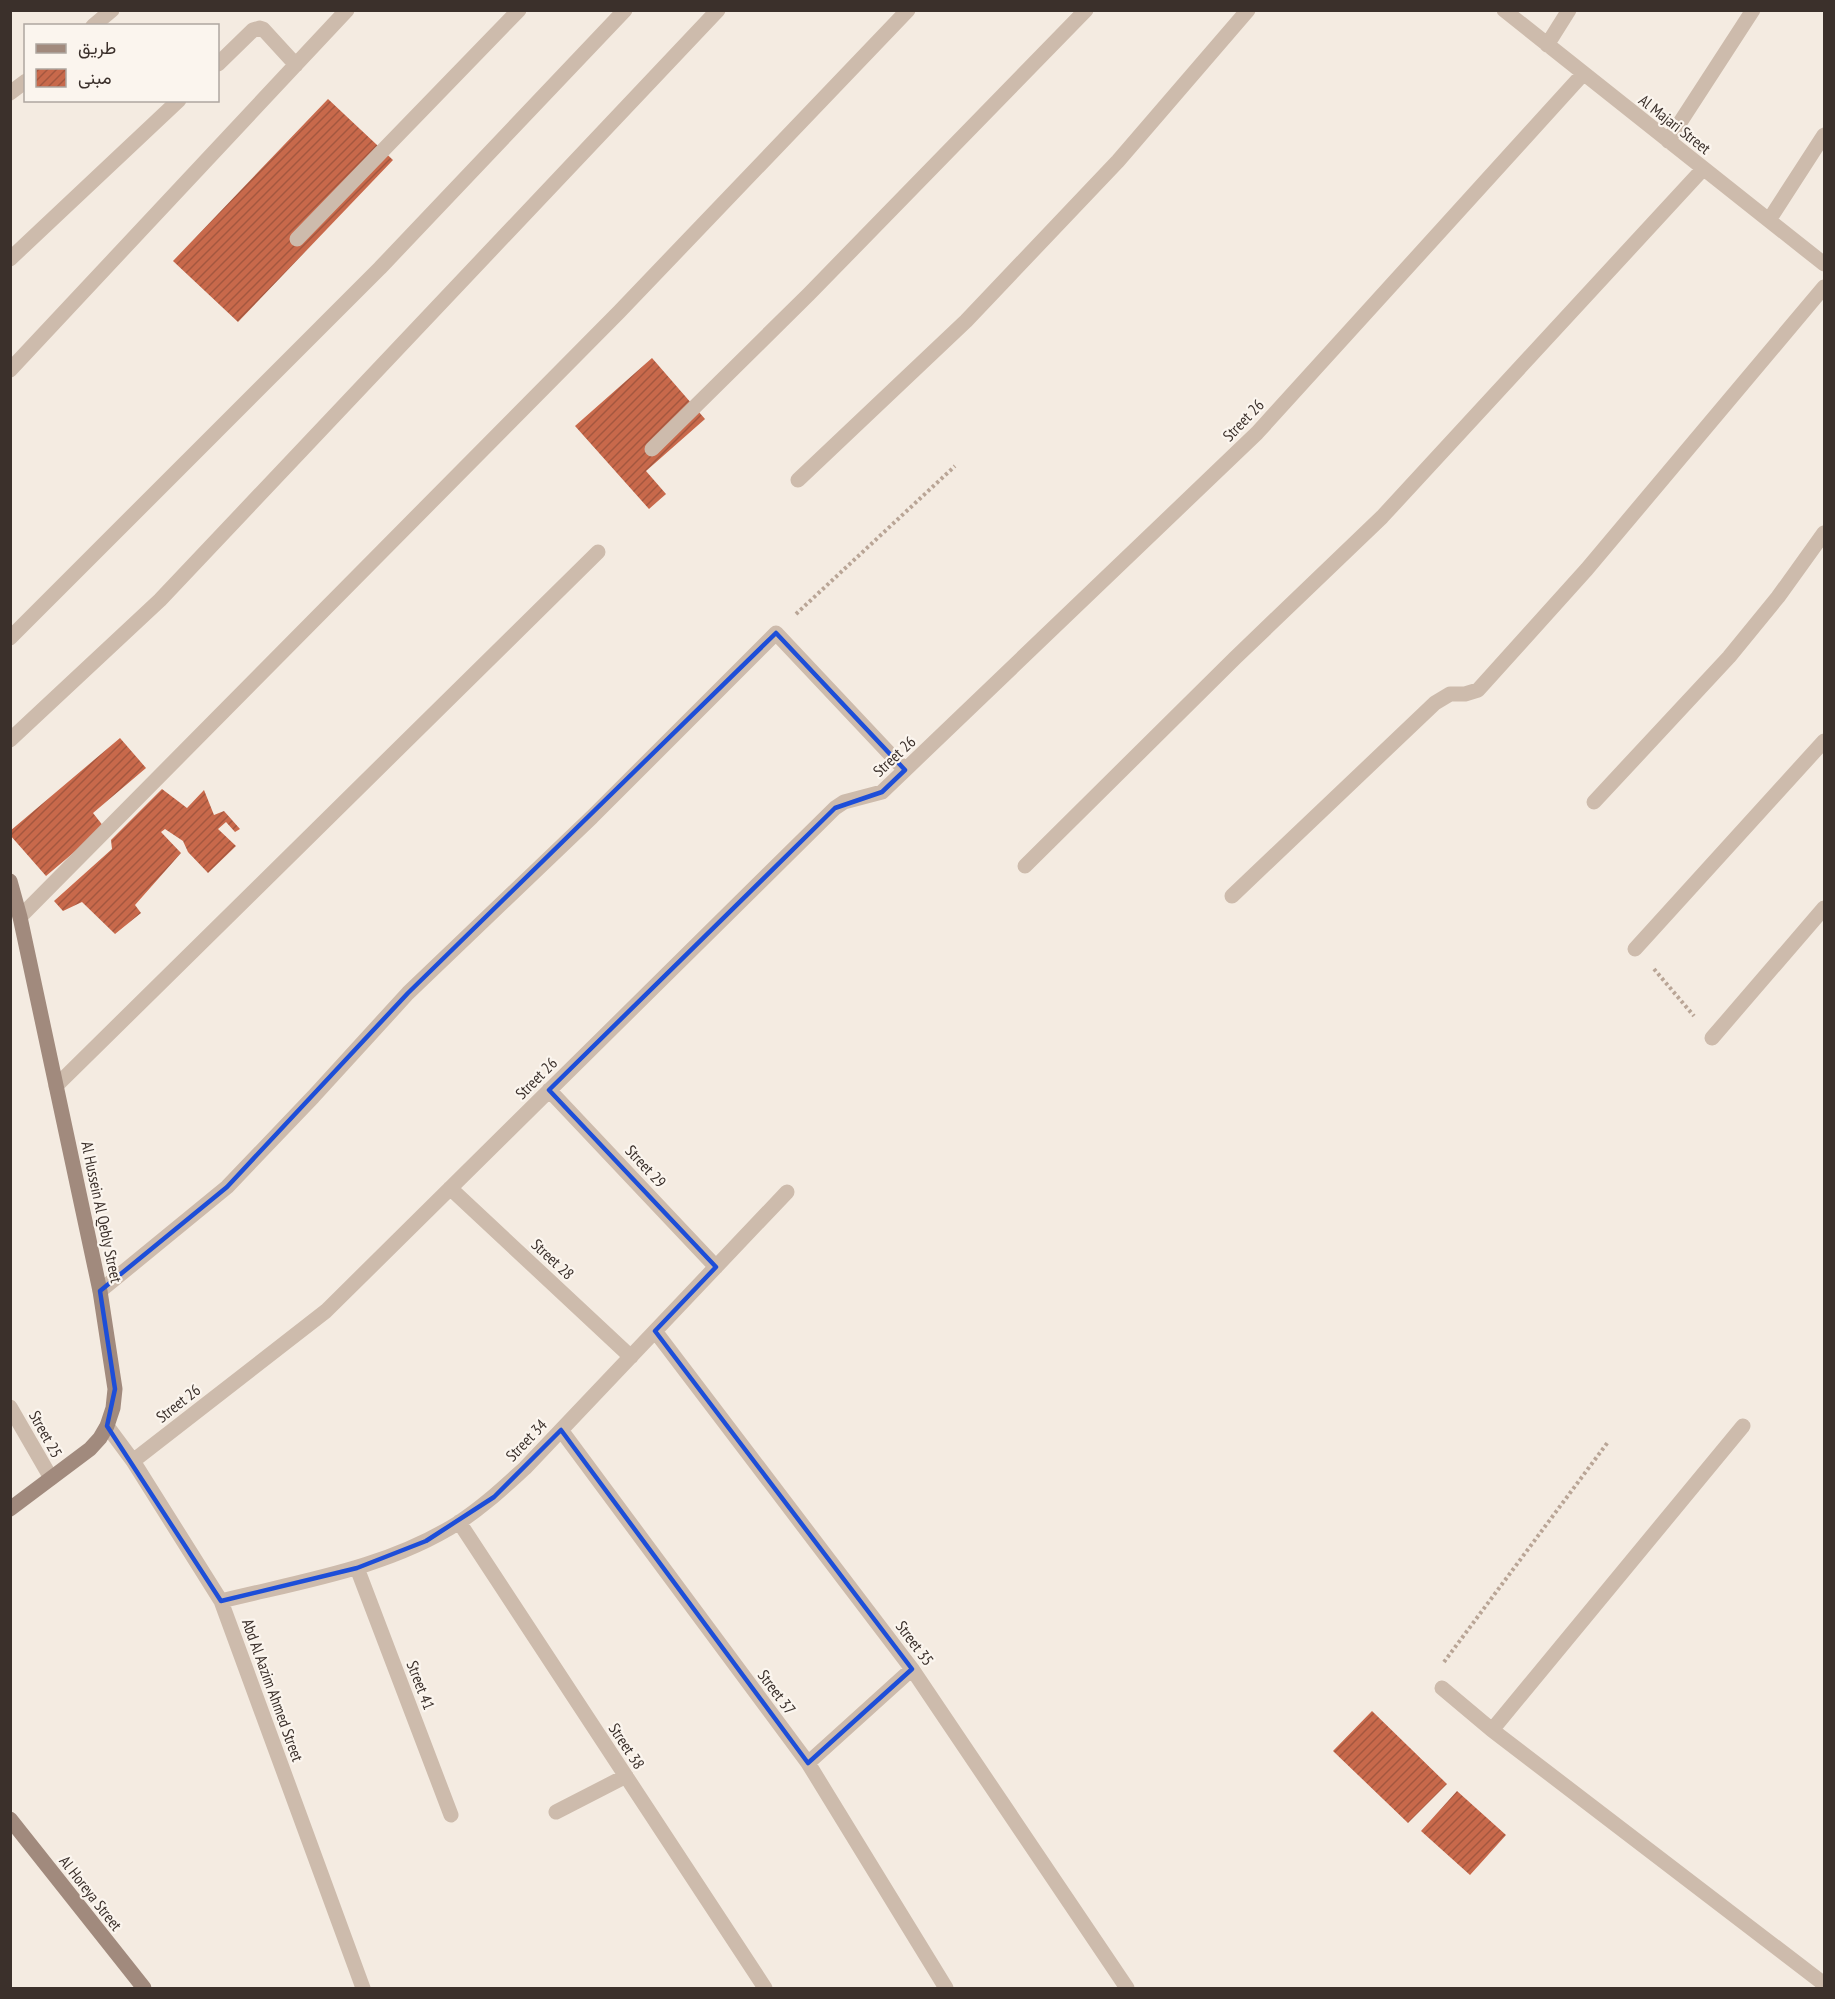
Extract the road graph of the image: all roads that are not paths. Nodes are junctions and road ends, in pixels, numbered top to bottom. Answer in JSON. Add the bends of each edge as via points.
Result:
{"nodes":[{"id":1,"x":112,"y":10,"type":"edge"},
{"id":2,"x":347,"y":10,"type":"edge"},
{"id":3,"x":519,"y":10,"type":"edge"},
{"id":4,"x":625,"y":10,"type":"edge"},
{"id":5,"x":718,"y":10,"type":"edge"},
{"id":6,"x":908,"y":10,"type":"edge"},
{"id":7,"x":1086,"y":10,"type":"edge"},
{"id":8,"x":1248,"y":10,"type":"edge"},
{"id":9,"x":1504,"y":10,"type":"edge"},
{"id":10,"x":1569,"y":10,"type":"edge"},
{"id":11,"x":1753,"y":10,"type":"edge"},
{"id":12,"x":95,"y":24,"type":"edge"},
{"id":13,"x":1546,"y":45,"type":"junction"},
{"id":14,"x":219,"y":63,"type":"edge"},
{"id":15,"x":296,"y":65,"type":"junction"},
{"id":16,"x":1583,"y":74,"type":"junction"},
{"id":17,"x":24,"y":82,"type":"edge"},
{"id":18,"x":10,"y":93,"type":"edge"},
{"id":19,"x":176,"y":102,"type":"edge"},
{"id":20,"x":1824,"y":135,"type":"edge"},
{"id":21,"x":1668,"y":141,"type":"junction"},
{"id":22,"x":1703,"y":169,"type":"junction"},
{"id":23,"x":1769,"y":220,"type":"junction"},
{"id":24,"x":297,"y":238,"type":"dead end"},
{"id":25,"x":10,"y":259,"type":"edge"},
{"id":26,"x":1824,"y":264,"type":"edge"},
{"id":27,"x":1824,"y":287,"type":"edge"},
{"id":28,"x":10,"y":370,"type":"edge"},
{"id":29,"x":651,"y":449,"type":"dead end"},
{"id":30,"x":798,"y":480,"type":"dead end"},
{"id":31,"x":1824,"y":533,"type":"edge"},
{"id":32,"x":598,"y":552,"type":"dead end"},
{"id":33,"x":10,"y":638,"type":"edge"},
{"id":34,"x":10,"y":740,"type":"edge"},
{"id":35,"x":1824,"y":741,"type":"edge"},
{"id":36,"x":905,"y":770,"type":"junction"},
{"id":37,"x":1594,"y":802,"type":"dead end"},
{"id":38,"x":1025,"y":866,"type":"dead end"},
{"id":39,"x":10,"y":881,"type":"edge"},
{"id":40,"x":1232,"y":896,"type":"dead end"},
{"id":41,"x":1824,"y":908,"type":"edge"},
{"id":42,"x":20,"y":917,"type":"junction"},
{"id":43,"x":1635,"y":949,"type":"road end"},
{"id":44,"x":1712,"y":1038,"type":"road end"},
{"id":45,"x":57,"y":1086,"type":"junction"},
{"id":46,"x":549,"y":1090,"type":"junction"},
{"id":47,"x":450,"y":1188,"type":"junction"},
{"id":48,"x":788,"y":1192,"type":"dead end"},
{"id":49,"x":716,"y":1267,"type":"junction"},
{"id":50,"x":100,"y":1291,"type":"junction"},
{"id":51,"x":656,"y":1331,"type":"junction"},
{"id":52,"x":631,"y":1357,"type":"junction"},
{"id":53,"x":10,"y":1407,"type":"edge"},
{"id":54,"x":107,"y":1426,"type":"junction"},
{"id":55,"x":1743,"y":1426,"type":"dead end"},
{"id":56,"x":561,"y":1430,"type":"junction"},
{"id":57,"x":133,"y":1461,"type":"junction"},
{"id":58,"x":51,"y":1479,"type":"junction"},
{"id":59,"x":10,"y":1509,"type":"edge"},
{"id":60,"x":459,"y":1522,"type":"junction"},
{"id":61,"x":357,"y":1568,"type":"junction"},
{"id":62,"x":221,"y":1601,"type":"junction"},
{"id":63,"x":912,"y":1669,"type":"junction"},
{"id":64,"x":1442,"y":1688,"type":"road end"},
{"id":65,"x":1492,"y":1730,"type":"junction"},
{"id":66,"x":808,"y":1763,"type":"junction"},
{"id":67,"x":626,"y":1776,"type":"junction"},
{"id":68,"x":556,"y":1812,"type":"dead end"},
{"id":69,"x":451,"y":1815,"type":"dead end"},
{"id":70,"x":10,"y":1820,"type":"edge"},
{"id":71,"x":1824,"y":1984,"type":"edge"},
{"id":72,"x":144,"y":1989,"type":"edge"},
{"id":73,"x":363,"y":1989,"type":"edge"},
{"id":74,"x":765,"y":1989,"type":"edge"},
{"id":75,"x":946,"y":1989,"type":"edge"},
{"id":76,"x":1127,"y":1989,"type":"edge"}],
"edges":[{"from":1,"to":12,"type":"street"},
{"from":2,"to":15,"type":"street"},
{"from":3,"to":24,"type":"street"},
{"from":4,"to":33,"type":"street","via":[[380,268]]},
{"from":5,"to":34,"type":"street","via":[[160,600]]},
{"from":6,"to":42,"type":"street","via":[[619,312]]},
{"from":7,"to":29,"type":"street","via":[[817,286]]},
{"from":8,"to":30,"type":"street","via":[[1118,161],[981,305]]},
{"from":9,"to":13,"type":"street","name":"Al Majari Street"},
{"from":10,"to":13,"type":"street"},
{"from":11,"to":21,"type":"street"},
{"from":13,"to":16,"type":"street","name":"Al Majari Street"},
{"from":14,"to":15,"type":"street","via":[[253,30],[260,28]]},
{"from":15,"to":28,"type":"street"},
{"from":16,"to":21,"type":"street","name":"Al Majari Street"},
{"from":16,"to":36,"type":"street","name":"Street 26","via":[[1257,433]]},
{"from":17,"to":18,"type":"street"},
{"from":19,"to":25,"type":"street"},
{"from":20,"to":23,"type":"street"},
{"from":21,"to":22,"type":"street","name":"Al Majari Street"},
{"from":22,"to":23,"type":"street","name":"Al Majari Street"},
{"from":22,"to":38,"type":"street","via":[[1382,517]]},
{"from":23,"to":26,"type":"street","name":"Al Majari Street"},
{"from":27,"to":40,"type":"street","via":[[1587,569],[1478,690],[1450,694],[1435,703]]},
{"from":31,"to":37,"type":"street","via":[[1729,657]]},
{"from":32,"to":45,"type":"street"},
{"from":35,"to":43,"type":"street"},
{"from":36,"to":46,"type":"street","name":"Street 26","via":[[884,790],[835,808]]},
{"from":36,"to":50,"type":"street","via":[[776,633],[408,993],[227,1187]]},
{"from":39,"to":42,"type":"main road","name":"Al Hussein Al Qebly Street"},
{"from":41,"to":44,"type":"street"},
{"from":42,"to":45,"type":"main road","name":"Al Hussein Al Qebly Street"},
{"from":45,"to":50,"type":"main road","name":"Al Hussein Al Qebly Street"},
{"from":46,"to":47,"type":"street","name":"Street 26"},
{"from":46,"to":49,"type":"street","name":"Street 29"},
{"from":47,"to":52,"type":"street","name":"Street 28"},
{"from":47,"to":57,"type":"street","name":"Street 26","via":[[326,1311]]},
{"from":48,"to":49,"type":"street","name":"Street 34"},
{"from":49,"to":51,"type":"street","name":"Street 34"},
{"from":50,"to":54,"type":"main road","name":"Al Hussein Al Qebly Street","via":[[115,1389]]},
{"from":51,"to":52,"type":"street","name":"Street 34"},
{"from":51,"to":63,"type":"street","name":"Street 35"},
{"from":52,"to":56,"type":"street","name":"Street 34"},
{"from":53,"to":58,"type":"street","name":"Street 25"},
{"from":54,"to":57,"type":"street","name":"Abd Al Aazim Ahmed Street"},
{"from":54,"to":58,"type":"main road","name":"Al Hussein Al Qebly Street","via":[[90,1449]]},
{"from":55,"to":65,"type":"street"},
{"from":56,"to":60,"type":"street","name":"Street 34","via":[[494,1497]]},
{"from":56,"to":66,"type":"street","name":"Street 37"},
{"from":57,"to":62,"type":"street","name":"Abd Al Aazim Ahmed Street"},
{"from":58,"to":59,"type":"main road","name":"Al Hussein Al Qebly Street"},
{"from":60,"to":61,"type":"street","name":"Street 34","via":[[426,1541]]},
{"from":60,"to":67,"type":"street","name":"Street 38"},
{"from":61,"to":62,"type":"street","name":"Street 34"},
{"from":61,"to":69,"type":"street","name":"Street 41"},
{"from":62,"to":73,"type":"street","name":"Abd Al Aazim Ahmed Street"},
{"from":63,"to":66,"type":"street"},
{"from":63,"to":76,"type":"street","name":"Street 35"},
{"from":64,"to":65,"type":"street"},
{"from":65,"to":71,"type":"street"},
{"from":66,"to":75,"type":"street","name":"Street 37"},
{"from":67,"to":68,"type":"street"},
{"from":67,"to":74,"type":"street","name":"Street 38"},
{"from":70,"to":72,"type":"main road","name":"Al Horeya Street"}]}
